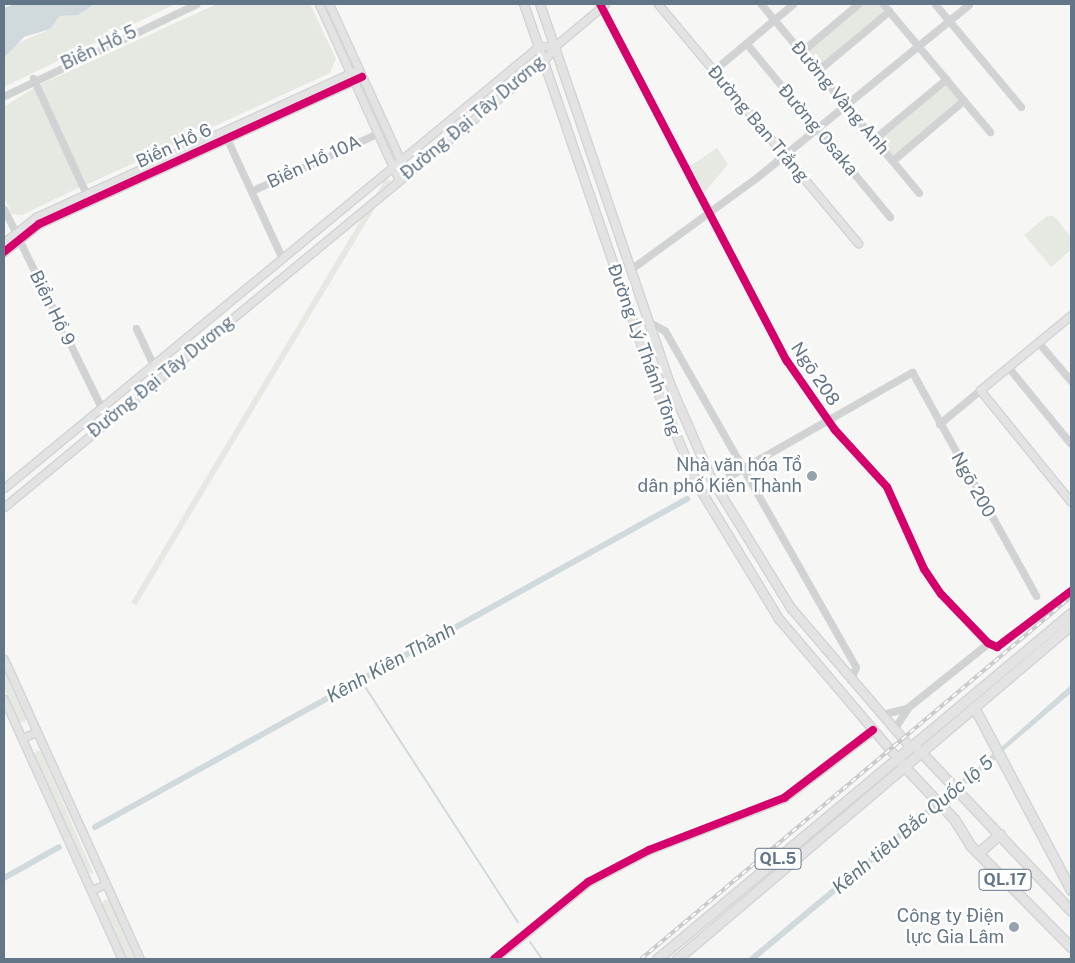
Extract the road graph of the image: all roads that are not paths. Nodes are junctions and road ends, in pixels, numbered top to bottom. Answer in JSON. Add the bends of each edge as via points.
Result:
{"nodes":[{"id":1,"x":196,"y":4,"type":"edge"},
{"id":2,"x":319,"y":4,"type":"edge"},
{"id":3,"x":329,"y":4,"type":"edge"},
{"id":4,"x":524,"y":4,"type":"edge"},
{"id":5,"x":540,"y":4,"type":"edge"},
{"id":6,"x":658,"y":4,"type":"edge"},
{"id":7,"x":761,"y":4,"type":"edge"},
{"id":8,"x":793,"y":4,"type":"edge"},
{"id":9,"x":858,"y":4,"type":"edge"},
{"id":10,"x":883,"y":4,"type":"edge"},
{"id":11,"x":935,"y":4,"type":"edge"},
{"id":12,"x":969,"y":4,"type":"edge"},
{"id":13,"x":602,"y":5,"type":"edge"},
{"id":14,"x":889,"y":11,"type":"junction"},
{"id":15,"x":774,"y":19,"type":"junction"},
{"id":16,"x":949,"y":20,"type":"junction"},
{"id":17,"x":746,"y":43,"type":"junction"},
{"id":18,"x":539,"y":46,"type":"junction"},
{"id":19,"x":555,"y":46,"type":"junction"},
{"id":20,"x":918,"y":46,"type":"junction"},
{"id":21,"x":801,"y":52,"type":"junction"},
{"id":22,"x":544,"y":61,"type":"junction"},
{"id":23,"x":359,"y":69,"type":"junction"},
{"id":24,"x":714,"y":70,"type":"junction"},
{"id":25,"x":817,"y":71,"type":"junction"},
{"id":26,"x":350,"y":73,"type":"junction"},
{"id":27,"x":362,"y":76,"type":"junction"},
{"id":28,"x":34,"y":78,"type":"junction"},
{"id":29,"x":946,"y":79,"type":"junction"},
{"id":30,"x":354,"y":80,"type":"junction"},
{"id":31,"x":4,"y":96,"type":"edge"},
{"id":32,"x":964,"y":100,"type":"junction"},
{"id":33,"x":845,"y":105,"type":"junction"},
{"id":34,"x":1021,"y":107,"type":"dead end"},
{"id":35,"x":816,"y":128,"type":"junction"},
{"id":36,"x":990,"y":132,"type":"dead end"},
{"id":37,"x":378,"y":133,"type":"junction"},
{"id":38,"x":227,"y":139,"type":"junction"},
{"id":39,"x":874,"y":139,"type":"junction"},
{"id":40,"x":784,"y":155,"type":"junction"},
{"id":41,"x":400,"y":160,"type":"junction"},
{"id":42,"x":892,"y":161,"type":"junction"},
{"id":43,"x":393,"y":166,"type":"junction"},
{"id":44,"x":407,"y":174,"type":"junction"},
{"id":45,"x":399,"y":180,"type":"junction"},
{"id":46,"x":251,"y":191,"type":"junction"},
{"id":47,"x":918,"y":193,"type":"dead end"},
{"id":48,"x":86,"y":194,"type":"junction"},
{"id":49,"x":4,"y":209,"type":"edge"},
{"id":50,"x":709,"y":211,"type":"junction"},
{"id":51,"x":890,"y":217,"type":"dead end"},
{"id":52,"x":15,"y":232,"type":"junction"},
{"id":53,"x":19,"y":240,"type":"junction"},
{"id":54,"x":4,"y":242,"type":"edge"},
{"id":55,"x":858,"y":244,"type":"dead end"},
{"id":56,"x":4,"y":252,"type":"edge"},
{"id":57,"x":282,"y":258,"type":"junction"},
{"id":58,"x":631,"y":270,"type":"junction"},
{"id":59,"x":1071,"y":315,"type":"edge"},
{"id":60,"x":649,"y":322,"type":"junction"},
{"id":61,"x":136,"y":328,"type":"dead end"},
{"id":62,"x":1038,"y":342,"type":"junction"},
{"id":63,"x":153,"y":364,"type":"junction"},
{"id":64,"x":1008,"y":367,"type":"junction"},
{"id":65,"x":1071,"y":368,"type":"edge"},
{"id":66,"x":1065,"y":374,"type":"junction"},
{"id":67,"x":668,"y":375,"type":"junction"},
{"id":68,"x":1071,"y":381,"type":"edge"},
{"id":69,"x":653,"y":382,"type":"junction"},
{"id":70,"x":980,"y":390,"type":"junction"},
{"id":71,"x":101,"y":407,"type":"junction"},
{"id":72,"x":827,"y":419,"type":"junction"},
{"id":73,"x":939,"y":424,"type":"junction"},
{"id":74,"x":1071,"y":444,"type":"edge"},
{"id":75,"x":742,"y":469,"type":"junction"},
{"id":76,"x":715,"y":484,"type":"junction"},
{"id":77,"x":4,"y":488,"type":"edge"},
{"id":78,"x":1071,"y":502,"type":"edge"},
{"id":79,"x":4,"y":507,"type":"edge"},
{"id":80,"x":1071,"y":591,"type":"edge"},
{"id":81,"x":1036,"y":596,"type":"dead end"},
{"id":82,"x":1071,"y":613,"type":"edge"},
{"id":83,"x":1071,"y":625,"type":"edge"},
{"id":84,"x":988,"y":643,"type":"junction"},
{"id":85,"x":828,"y":655,"type":"junction"},
{"id":86,"x":4,"y":659,"type":"edge"},
{"id":87,"x":815,"y":665,"type":"junction"},
{"id":88,"x":850,"y":681,"type":"junction"},
{"id":89,"x":4,"y":699,"type":"edge"},
{"id":90,"x":974,"y":707,"type":"junction"},
{"id":91,"x":907,"y":708,"type":"junction"},
{"id":92,"x":881,"y":714,"type":"junction"},
{"id":93,"x":894,"y":729,"type":"junction"},
{"id":94,"x":873,"y":730,"type":"junction"},
{"id":95,"x":37,"y":732,"type":"junction"},
{"id":96,"x":22,"y":738,"type":"junction"},
{"id":97,"x":911,"y":748,"type":"junction"},
{"id":98,"x":924,"y":750,"type":"junction"},
{"id":99,"x":899,"y":760,"type":"junction"},
{"id":100,"x":905,"y":767,"type":"junction"},
{"id":101,"x":1000,"y":834,"type":"junction"},
{"id":102,"x":978,"y":853,"type":"junction"},
{"id":103,"x":106,"y":884,"type":"junction"},
{"id":104,"x":91,"y":890,"type":"junction"},
{"id":105,"x":1071,"y":890,"type":"edge"},
{"id":106,"x":1071,"y":910,"type":"edge"},
{"id":107,"x":1071,"y":947,"type":"edge"},
{"id":108,"x":122,"y":959,"type":"edge"},
{"id":109,"x":140,"y":959,"type":"edge"},
{"id":110,"x":494,"y":959,"type":"edge"},
{"id":111,"x":657,"y":959,"type":"edge"},
{"id":112,"x":677,"y":959,"type":"edge"}],
"edges":[{"from":1,"to":28,"type":"street","name":"Biển Hồ 5"},
{"from":2,"to":26,"type":"street"},
{"from":3,"to":23,"type":"street"},
{"from":4,"to":18,"type":"main road","name":"Đường Lý Thánh Tông"},
{"from":5,"to":19,"type":"main road","name":"Đường Lý Thánh Tông"},
{"from":6,"to":24,"type":"street","name":"Đường Ban Trắng"},
{"from":7,"to":15,"type":"street","name":"Đường Vàng Anh"},
{"from":8,"to":15,"type":"street"},
{"from":9,"to":21,"type":"street"},
{"from":10,"to":14,"type":"street"},
{"from":11,"to":16,"type":"street"},
{"from":12,"to":16,"type":"street"},
{"from":13,"to":19,"type":"street"},
{"from":13,"to":50,"type":"street","name":"Ngõ 208"},
{"from":14,"to":20,"type":"street"},
{"from":14,"to":25,"type":"street"},
{"from":15,"to":17,"type":"street"},
{"from":15,"to":21,"type":"street","name":"Đường Vàng Anh"},
{"from":16,"to":20,"type":"street"},
{"from":16,"to":34,"type":"street"},
{"from":17,"to":24,"type":"street"},
{"from":17,"to":35,"type":"street","name":"Đường Osaka"},
{"from":18,"to":19,"type":"street","name":"Đường Đại Tây Dương"},
{"from":18,"to":22,"type":"main road","name":"Đường Lý Thánh Tông"},
{"from":18,"to":41,"type":"street","name":"Đường Đại Tây Dương"},
{"from":19,"to":22,"type":"street","name":"Đường Đại Tây Dương"},
{"from":19,"to":58,"type":"main road","name":"Đường Lý Thánh Tông"},
{"from":20,"to":29,"type":"street"},
{"from":20,"to":33,"type":"street"},
{"from":21,"to":25,"type":"street","name":"Đường Vàng Anh"},
{"from":22,"to":44,"type":"street","name":"Đường Đại Tây Dương"},
{"from":22,"to":69,"type":"main road","name":"Đường Lý Thánh Tông"},
{"from":23,"to":26,"type":"street","name":"Biển Hồ 6"},
{"from":23,"to":27,"type":"street"},
{"from":24,"to":40,"type":"street","name":"Đường Ban Trắng"},
{"from":25,"to":33,"type":"street","name":"Đường Vàng Anh"},
{"from":26,"to":30,"type":"street"},
{"from":26,"to":48,"type":"street","name":"Biển Hồ 6"},
{"from":27,"to":30,"type":"street","name":"Biển Hồ 6"},
{"from":27,"to":41,"type":"street"},
{"from":28,"to":31,"type":"street","name":"Biển Hồ 5"},
{"from":28,"to":48,"type":"street"},
{"from":29,"to":32,"type":"street"},
{"from":29,"to":39,"type":"street"},
{"from":30,"to":37,"type":"street"},
{"from":30,"to":38,"type":"street","name":"Biển Hồ 6"},
{"from":32,"to":36,"type":"street"},
{"from":32,"to":42,"type":"street"},
{"from":33,"to":35,"type":"street"},
{"from":33,"to":39,"type":"street","name":"Đường Vàng Anh"},
{"from":35,"to":40,"type":"street"},
{"from":35,"to":51,"type":"street","name":"Đường Osaka"},
{"from":37,"to":43,"type":"street"},
{"from":37,"to":46,"type":"street","name":"Biển Hồ 10A"},
{"from":38,"to":46,"type":"street"},
{"from":38,"to":53,"type":"street","name":"Biển Hồ 6","via":[[39,224]]},
{"from":39,"to":42,"type":"street","name":"Đường Vàng Anh"},
{"from":40,"to":50,"type":"street"},
{"from":40,"to":55,"type":"street","name":"Đường Ban Trắng"},
{"from":41,"to":43,"type":"street","name":"Đường Đại Tây Dương"},
{"from":41,"to":44,"type":"street"},
{"from":42,"to":47,"type":"street","name":"Đường Vàng Anh"},
{"from":43,"to":45,"type":"street"},
{"from":43,"to":57,"type":"street","name":"Đường Đại Tây Dương"},
{"from":44,"to":45,"type":"street","name":"Đường Đại Tây Dương"},
{"from":45,"to":79,"type":"street","name":"Đường Đại Tây Dương"},
{"from":46,"to":57,"type":"street"},
{"from":48,"to":52,"type":"street","name":"Biển Hồ 6","via":[[36,217]]},
{"from":49,"to":52,"type":"street","name":"Biển Hồ 9"},
{"from":50,"to":58,"type":"street"},
{"from":50,"to":72,"type":"street","name":"Ngõ 208","via":[[787,362]]},
{"from":52,"to":53,"type":"street","name":"Biển Hồ 9"},
{"from":52,"to":54,"type":"street","name":"Biển Hồ 6"},
{"from":53,"to":56,"type":"street","name":"Biển Hồ 6"},
{"from":53,"to":71,"type":"street","name":"Biển Hồ 9"},
{"from":57,"to":63,"type":"street","name":"Đường Đại Tây Dương"},
{"from":58,"to":60,"type":"main road","name":"Đường Lý Thánh Tông"},
{"from":59,"to":62,"type":"street"},
{"from":60,"to":67,"type":"main road","name":"Đường Lý Thánh Tông"},
{"from":60,"to":75,"type":"street","via":[[665,331]]},
{"from":61,"to":63,"type":"street"},
{"from":62,"to":64,"type":"street"},
{"from":62,"to":66,"type":"street"},
{"from":63,"to":71,"type":"street","name":"Đường Đại Tây Dương"},
{"from":64,"to":70,"type":"street"},
{"from":64,"to":74,"type":"street"},
{"from":65,"to":66,"type":"street"},
{"from":66,"to":68,"type":"street"},
{"from":67,"to":69,"type":"main road"},
{"from":67,"to":76,"type":"main road","name":"Đường Lý Thánh Tông"},
{"from":69,"to":87,"type":"main road","name":"Đường Lý Thánh Tông","via":[[690,471],[728,542]]},
{"from":70,"to":73,"type":"street"},
{"from":70,"to":78,"type":"street"},
{"from":71,"to":77,"type":"street","name":"Đường Đại Tây Dương"},
{"from":72,"to":73,"type":"street","name":"Ngõ 200","via":[[912,372]]},
{"from":72,"to":75,"type":"street"},
{"from":72,"to":84,"type":"street","name":"Ngõ 208","via":[[884,482],[932,582]]},
{"from":73,"to":81,"type":"street","name":"Ngõ 200"},
{"from":75,"to":76,"type":"street"},
{"from":75,"to":88,"type":"street","via":[[856,667]]},
{"from":76,"to":85,"type":"main road","name":"Đường Lý Thánh Tông","via":[[764,570]]},
{"from":80,"to":84,"type":"street","via":[[1006,643],[997,647]]},
{"from":82,"to":97,"type":"highway","number":"QL.5"},
{"from":83,"to":90,"type":"highway","number":"QL.5"},
{"from":84,"to":91,"type":"street"},
{"from":85,"to":87,"type":"main road"},
{"from":85,"to":88,"type":"main road","name":"Đường Lý Thánh Tông"},
{"from":86,"to":95,"type":"street"},
{"from":87,"to":94,"type":"main road","name":"Đường Lý Thánh Tông"},
{"from":88,"to":92,"type":"main road","name":"Đường Lý Thánh Tông"},
{"from":89,"to":96,"type":"street"},
{"from":90,"to":98,"type":"highway","number":"QL.5"},
{"from":90,"to":105,"type":"highway","number":"QL.17"},
{"from":91,"to":92,"type":"street"},
{"from":91,"to":93,"type":"street"},
{"from":92,"to":93,"type":"main road","name":"Đường Lý Thánh Tông"},
{"from":93,"to":97,"type":"main road","name":"Đường Lý Thánh Tông"},
{"from":94,"to":99,"type":"main road","name":"Đường Lý Thánh Tông"},
{"from":94,"to":110,"type":"street","via":[[784,798],[649,850],[588,882]]},
{"from":95,"to":96,"type":"street"},
{"from":95,"to":103,"type":"street"},
{"from":96,"to":104,"type":"street"},
{"from":97,"to":98,"type":"highway"},
{"from":97,"to":99,"type":"highway","number":"QL.5"},
{"from":98,"to":100,"type":"highway","number":"QL.5"},
{"from":98,"to":101,"type":"highway","number":"QL.17"},
{"from":99,"to":100,"type":"highway"},
{"from":99,"to":111,"type":"highway","number":"QL.5"},
{"from":100,"to":102,"type":"highway","number":"QL.17","via":[[945,807]]},
{"from":100,"to":112,"type":"highway","number":"QL.5"},
{"from":101,"to":102,"type":"highway"},
{"from":101,"to":106,"type":"highway","number":"QL.17"},
{"from":102,"to":107,"type":"highway","number":"QL.17"},
{"from":103,"to":104,"type":"street"},
{"from":103,"to":109,"type":"street"},
{"from":104,"to":108,"type":"street"}]}
